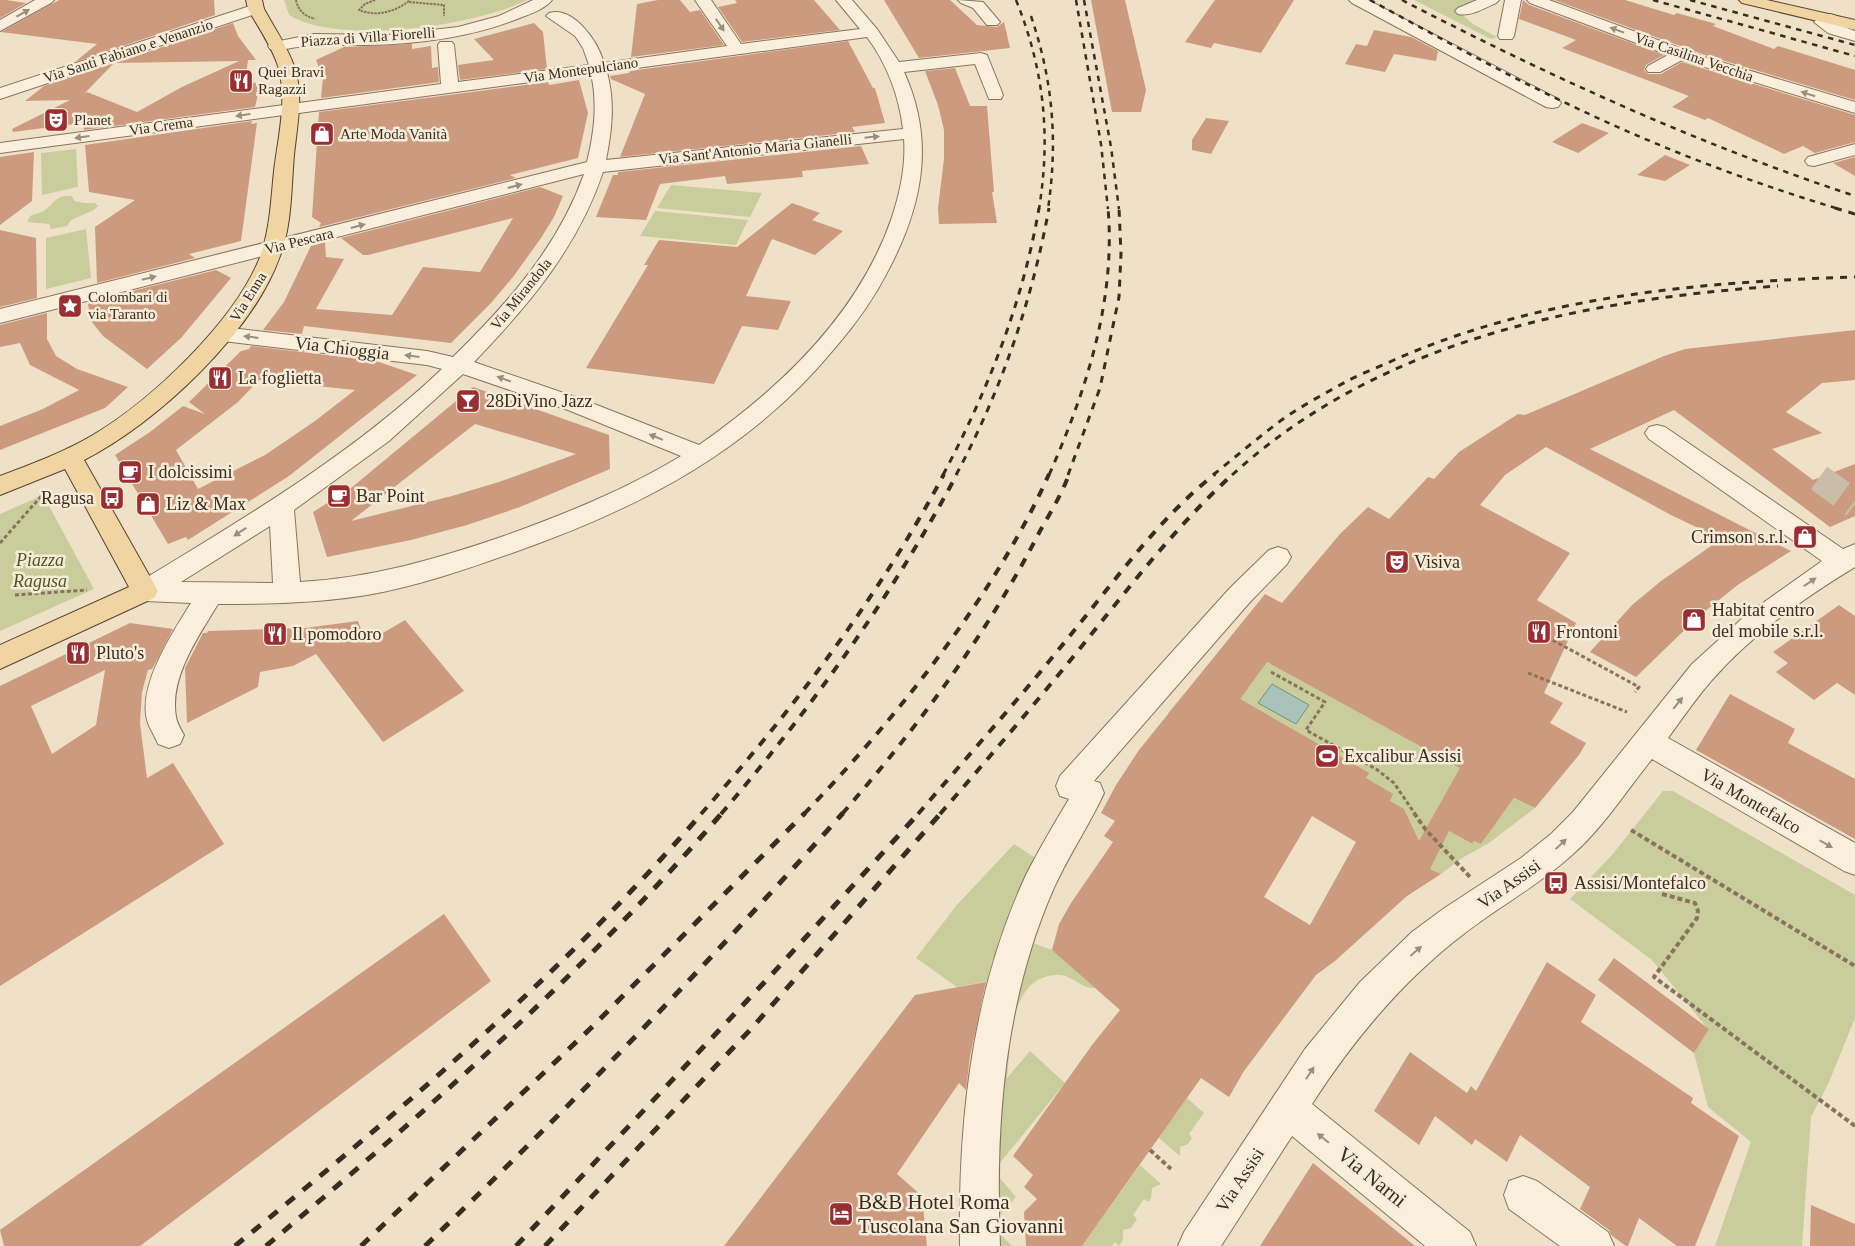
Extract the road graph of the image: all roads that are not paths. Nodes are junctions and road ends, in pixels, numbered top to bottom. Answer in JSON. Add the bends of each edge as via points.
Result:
{"nodes":[{"id":1,"x":46,"y":0,"type":"edge"},
{"id":2,"x":544,"y":0,"type":"edge"},
{"id":3,"x":703,"y":0,"type":"edge"},
{"id":4,"x":844,"y":0,"type":"edge"},
{"id":5,"x":966,"y":0,"type":"edge"},
{"id":6,"x":1357,"y":0,"type":"edge"},
{"id":7,"x":1491,"y":0,"type":"edge"},
{"id":8,"x":1513,"y":0,"type":"edge"},
{"id":9,"x":1536,"y":0,"type":"edge"},
{"id":10,"x":1747,"y":0,"type":"edge"},
{"id":11,"x":1777,"y":0,"type":"edge"},
{"id":12,"x":255,"y":4,"type":"edge"},
{"id":13,"x":1464,"y":11,"type":"dead end"},
{"id":14,"x":554,"y":16,"type":"dead end"},
{"id":15,"x":1855,"y":18,"type":"edge"},
{"id":16,"x":1831,"y":19,"type":"junction"},
{"id":17,"x":992,"y":22,"type":"dead end"},
{"id":18,"x":1855,"y":25,"type":"edge"},
{"id":19,"x":0,"y":26,"type":"edge"},
{"id":20,"x":871,"y":32,"type":"junction"},
{"id":21,"x":1506,"y":36,"type":"dead end"},
{"id":22,"x":1855,"y":36,"type":"edge"},
{"id":23,"x":446,"y":45,"type":"dead end"},
{"id":24,"x":276,"y":46,"type":"junction"},
{"id":25,"x":737,"y":50,"type":"junction"},
{"id":26,"x":1681,"y":54,"type":"junction"},
{"id":27,"x":286,"y":65,"type":"joint"},
{"id":28,"x":598,"y":68,"type":"junction"},
{"id":29,"x":894,"y":68,"type":"junction"},
{"id":30,"x":1654,"y":69,"type":"dead end"},
{"id":31,"x":0,"y":86,"type":"edge"},
{"id":32,"x":450,"y":88,"type":"junction"},
{"id":33,"x":0,"y":94,"type":"edge"},
{"id":34,"x":995,"y":95,"type":"dead end"},
{"id":35,"x":1552,"y":103,"type":"dead end"},
{"id":36,"x":1855,"y":108,"type":"edge"},
{"id":37,"x":292,"y":109,"type":"junction"},
{"id":38,"x":912,"y":133,"type":"junction"},
{"id":39,"x":0,"y":148,"type":"edge"},
{"id":40,"x":1855,"y":149,"type":"edge"},
{"id":41,"x":1814,"y":161,"type":"dead end"},
{"id":42,"x":597,"y":166,"type":"junction"},
{"id":43,"x":274,"y":248,"type":"junction"},
{"id":44,"x":0,"y":316,"type":"edge"},
{"id":45,"x":223,"y":334,"type":"junction"},
{"id":46,"x":460,"y":364,"type":"junction"},
{"id":47,"x":1657,"y":432,"type":"dead end"},
{"id":48,"x":701,"y":455,"type":"junction"},
{"id":49,"x":70,"y":456,"type":"junction"},
{"id":50,"x":0,"y":486,"type":"edge"},
{"id":51,"x":281,"y":506,"type":"junction"},
{"id":52,"x":1278,"y":558,"type":"dead end"},
{"id":53,"x":1848,"y":558,"type":"edge"},
{"id":54,"x":146,"y":591,"type":"junction"},
{"id":55,"x":287,"y":592,"type":"junction"},
{"id":56,"x":210,"y":593,"type":"junction"},
{"id":57,"x":0,"y":658,"type":"edge"},
{"id":58,"x":169,"y":735,"type":"dead end"},
{"id":59,"x":1648,"y":741,"type":"junction"},
{"id":60,"x":1855,"y":860,"type":"edge"},
{"id":61,"x":1287,"y":1108,"type":"junction"},
{"id":62,"x":1523,"y":1195,"type":"dead end"},
{"id":63,"x":980,"y":1246,"type":"edge"},
{"id":64,"x":1198,"y":1246,"type":"edge"},
{"id":65,"x":1456,"y":1246,"type":"edge"},
{"id":66,"x":1594,"y":1246,"type":"edge"}],
"edges":[{"from":19,"to":1,"type":"street","one_way":true},
{"from":2,"to":24,"type":"street","name":"Piazza di Villa Fiorelli","via":[[507,18],[458,30],[386,39],[314,39]]},
{"from":3,"to":25,"type":"street","one_way":true},
{"from":4,"to":20,"type":"street"},
{"from":5,"to":17,"type":"street","via":[[978,5]]},
{"from":6,"to":35,"type":"street"},
{"from":7,"to":13,"type":"street"},
{"from":8,"to":21,"type":"street"},
{"from":26,"to":9,"type":"street","name":"Via Casilina Vecchia","one_way":true},
{"from":10,"to":16,"type":"main road"},
{"from":11,"to":15,"type":"main road"},
{"from":12,"to":24,"type":"main road","name":"Piazza di Villa Fiorelli"},
{"from":12,"to":31,"type":"street","name":"Via Santi Fabiano e Venanzio"},
{"from":12,"to":33,"type":"street","name":"Via Santi Fabiano e Venanzio"},
{"from":14,"to":28,"type":"street","name":"Via Mirandola","via":[[585,37]]},
{"from":16,"to":18,"type":"main road"},
{"from":16,"to":22,"type":"street","via":[[1822,22],[1834,30]]},
{"from":20,"to":25,"type":"street","name":"Via Montepulciano"},
{"from":20,"to":29,"type":"street"},
{"from":23,"to":32,"type":"street"},
{"from":24,"to":27,"type":"main road","name":"Piazza di Villa Fiorelli"},
{"from":25,"to":28,"type":"street","name":"Via Montepulciano"},
{"from":26,"to":30,"type":"street"},
{"from":36,"to":26,"type":"street","name":"Via Casilina Vecchia","one_way":true},
{"from":27,"to":37,"type":"main road","name":"Via Enna"},
{"from":28,"to":32,"type":"street","name":"Via Montepulciano"},
{"from":28,"to":42,"type":"street","name":"Via Mirandola","via":[[604,106]]},
{"from":29,"to":34,"type":"street","via":[[981,58]]},
{"from":29,"to":38,"type":"street","via":[[902,86]]},
{"from":32,"to":37,"type":"street","name":"Via Montepulciano"},
{"from":37,"to":39,"type":"street","name":"Via Crema","one_way":true},
{"from":37,"to":43,"type":"main road","name":"Via Enna"},
{"from":42,"to":38,"type":"street","name":"Via Sant'Antonio Maria Gianelli","one_way":true},
{"from":38,"to":48,"type":"street","via":[[912,173],[905,208],[898,232],[875,278],[813,361],[766,406]]},
{"from":40,"to":41,"type":"street"},
{"from":43,"to":42,"type":"street","name":"Via Pescara","one_way":true},
{"from":42,"to":46,"type":"street","name":"Via Mirandola","via":[[579,213],[565,237],[514,305]]},
{"from":44,"to":43,"type":"street","name":"Via Pescara","one_way":true},
{"from":43,"to":45,"type":"main road","name":"Via Enna","via":[[253,293]]},
{"from":46,"to":45,"type":"street","name":"Via Chioggia","one_way":true},
{"from":45,"to":49,"type":"main road","name":"Via Enna","via":[[139,413],[103,440]]},
{"from":48,"to":46,"type":"street","name":"Via Chioggia","one_way":true},
{"from":46,"to":51,"type":"street","name":"Via Mirandola","via":[[363,449]]},
{"from":47,"to":53,"type":"street"},
{"from":48,"to":55,"type":"street","via":[[609,504],[539,533],[424,572],[335,589]]},
{"from":49,"to":50,"type":"main road"},
{"from":49,"to":54,"type":"main road"},
{"from":51,"to":54,"type":"street","one_way":true},
{"from":51,"to":55,"type":"street"},
{"from":52,"to":63,"type":"street","via":[[1240,595],[1071,786],[1089,793],[1050,860],[1027,914],[991,1043],[982,1131]]},
{"from":59,"to":53,"type":"street","name":"Via Assisi","one_way":true,"via":[[1718,655],[1806,584]]},
{"from":54,"to":56,"type":"street"},
{"from":54,"to":57,"type":"main road"},
{"from":55,"to":56,"type":"street"},
{"from":56,"to":58,"type":"street","via":[[163,686],[160,716]]},
{"from":59,"to":60,"type":"street","name":"Via Montefalco","one_way":true},
{"from":61,"to":59,"type":"street","name":"Via Assisi","one_way":true,"via":[[1326,1050],[1372,994],[1424,944],[1532,869],[1562,844],[1584,822]]},
{"from":61,"to":64,"type":"street","name":"Via Assisi"},
{"from":65,"to":61,"type":"street","name":"Via Narni","one_way":true},
{"from":62,"to":66,"type":"street"}]}
